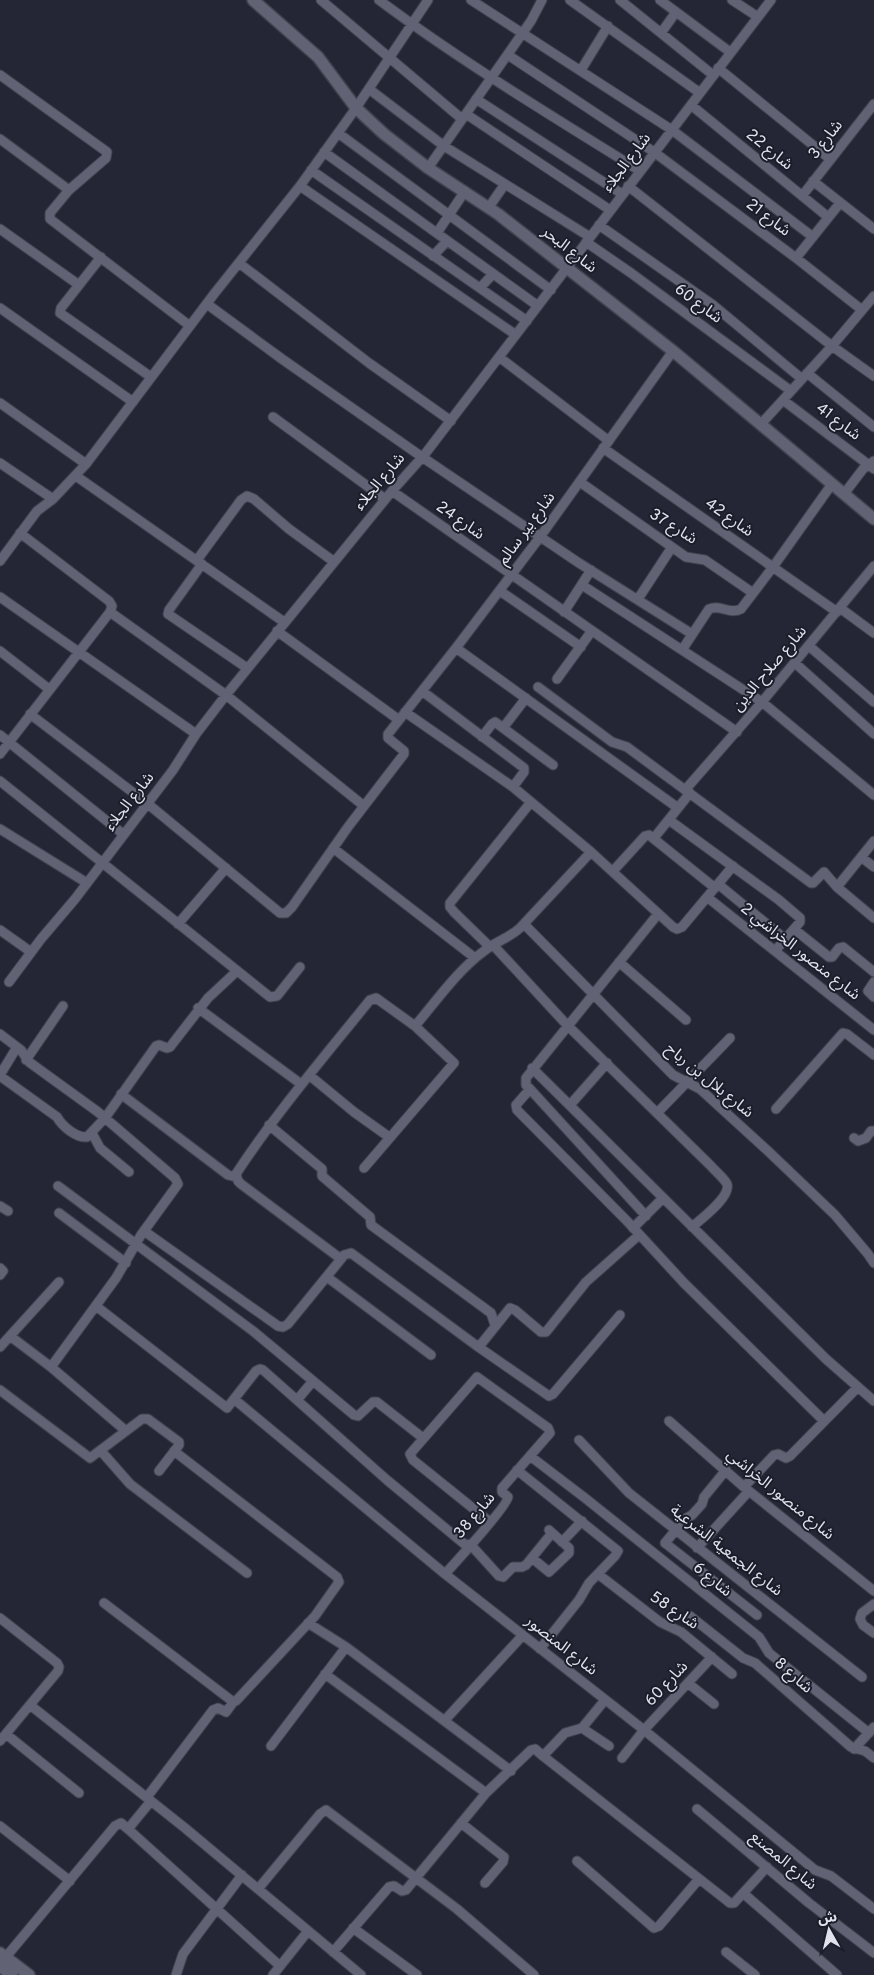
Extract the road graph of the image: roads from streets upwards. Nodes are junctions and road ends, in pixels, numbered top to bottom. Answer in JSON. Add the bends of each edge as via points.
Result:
{"nodes":[{"id":1,"x":253,"y":0,"type":"edge"},
{"id":2,"x":321,"y":0,"type":"edge"},
{"id":3,"x":379,"y":0,"type":"edge"},
{"id":4,"x":428,"y":0,"type":"edge"},
{"id":5,"x":471,"y":0,"type":"edge"},
{"id":6,"x":542,"y":0,"type":"edge"},
{"id":7,"x":570,"y":0,"type":"edge"},
{"id":8,"x":620,"y":0,"type":"edge"},
{"id":9,"x":660,"y":0,"type":"edge"},
{"id":10,"x":732,"y":0,"type":"edge"},
{"id":11,"x":771,"y":0,"type":"edge"},
{"id":12,"x":676,"y":12,"type":"junction"},
{"id":13,"x":758,"y":17,"type":"junction"},
{"id":14,"x":412,"y":25,"type":"junction"},
{"id":15,"x":608,"y":26,"type":"junction"},
{"id":16,"x":661,"y":32,"type":"junction"},
{"id":17,"x":522,"y":33,"type":"junction"},
{"id":18,"x":730,"y":52,"type":"junction"},
{"id":19,"x":508,"y":55,"type":"junction"},
{"id":20,"x":390,"y":58,"type":"junction"},
{"id":21,"x":581,"y":70,"type":"junction"},
{"id":22,"x":716,"y":72,"type":"junction"},
{"id":23,"x":0,"y":75,"type":"edge"},
{"id":24,"x":492,"y":77,"type":"junction"},
{"id":25,"x":369,"y":89,"type":"junction"},
{"id":26,"x":700,"y":93,"type":"junction"},
{"id":27,"x":476,"y":99,"type":"junction"},
{"id":28,"x":874,"y":104,"type":"edge"},
{"id":29,"x":691,"y":105,"type":"junction"},
{"id":30,"x":356,"y":108,"type":"junction"},
{"id":31,"x":464,"y":116,"type":"junction"},
{"id":32,"x":672,"y":130,"type":"junction"},
{"id":33,"x":338,"y":133,"type":"junction"},
{"id":34,"x":0,"y":139,"type":"edge"},
{"id":35,"x":444,"y":146,"type":"junction"},
{"id":36,"x":324,"y":152,"type":"junction"},
{"id":37,"x":654,"y":152,"type":"junction"},
{"id":38,"x":830,"y":159,"type":"junction"},
{"id":39,"x":428,"y":168,"type":"junction"},
{"id":40,"x":311,"y":170,"type":"junction"},
{"id":41,"x":640,"y":171,"type":"junction"},
{"id":42,"x":813,"y":182,"type":"junction"},
{"id":43,"x":505,"y":184,"type":"junction"},
{"id":44,"x":300,"y":186,"type":"junction"},
{"id":45,"x":628,"y":186,"type":"junction"},
{"id":46,"x":69,"y":190,"type":"junction"},
{"id":47,"x":465,"y":191,"type":"junction"},
{"id":48,"x":622,"y":194,"type":"junction"},
{"id":49,"x":802,"y":196,"type":"junction"},
{"id":50,"x":840,"y":203,"type":"junction"},
{"id":51,"x":489,"y":207,"type":"junction"},
{"id":52,"x":610,"y":210,"type":"junction"},
{"id":53,"x":449,"y":214,"type":"junction"},
{"id":54,"x":828,"y":217,"type":"junction"},
{"id":55,"x":599,"y":225,"type":"junction"},
{"id":56,"x":0,"y":229,"type":"edge"},
{"id":57,"x":874,"y":229,"type":"edge"},
{"id":58,"x":436,"y":233,"type":"junction"},
{"id":59,"x":813,"y":237,"type":"junction"},
{"id":60,"x":588,"y":240,"type":"junction"},
{"id":61,"x":447,"y":241,"type":"junction"},
{"id":62,"x":433,"y":256,"type":"junction"},
{"id":63,"x":101,"y":257,"type":"junction"},
{"id":64,"x":796,"y":258,"type":"junction"},
{"id":65,"x":239,"y":263,"type":"junction"},
{"id":66,"x":567,"y":269,"type":"junction"},
{"id":67,"x":493,"y":274,"type":"junction"},
{"id":68,"x":79,"y":285,"type":"junction"},
{"id":69,"x":480,"y":288,"type":"junction"},
{"id":70,"x":551,"y":290,"type":"junction"},
{"id":71,"x":874,"y":296,"type":"edge"},
{"id":72,"x":206,"y":304,"type":"junction"},
{"id":73,"x":538,"y":306,"type":"junction"},
{"id":74,"x":0,"y":308,"type":"edge"},
{"id":75,"x":862,"y":310,"type":"junction"},
{"id":76,"x":527,"y":320,"type":"junction"},
{"id":77,"x":190,"y":326,"type":"junction"},
{"id":78,"x":516,"y":335,"type":"junction"},
{"id":79,"x":832,"y":346,"type":"junction"},
{"id":80,"x":673,"y":351,"type":"junction"},
{"id":81,"x":499,"y":358,"type":"junction"},
{"id":82,"x":804,"y":376,"type":"junction"},
{"id":83,"x":874,"y":376,"type":"edge"},
{"id":84,"x":151,"y":377,"type":"junction"},
{"id":85,"x":791,"y":391,"type":"junction"},
{"id":86,"x":783,"y":400,"type":"junction"},
{"id":87,"x":133,"y":402,"type":"junction"},
{"id":88,"x":0,"y":403,"type":"edge"},
{"id":89,"x":273,"y":417,"type":"dead end"},
{"id":90,"x":451,"y":421,"type":"junction"},
{"id":91,"x":761,"y":424,"type":"junction"},
{"id":92,"x":874,"y":427,"type":"edge"},
{"id":93,"x":606,"y":444,"type":"junction"},
{"id":94,"x":422,"y":457,"type":"junction"},
{"id":95,"x":0,"y":463,"type":"edge"},
{"id":96,"x":86,"y":464,"type":"junction"},
{"id":97,"x":872,"y":465,"type":"edge"},
{"id":98,"x":76,"y":476,"type":"junction"},
{"id":99,"x":580,"y":482,"type":"junction"},
{"id":100,"x":832,"y":484,"type":"junction"},
{"id":101,"x":392,"y":490,"type":"junction"},
{"id":102,"x":844,"y":494,"type":"junction"},
{"id":103,"x":53,"y":499,"type":"junction"},
{"id":104,"x":384,"y":499,"type":"junction"},
{"id":105,"x":874,"y":519,"type":"edge"},
{"id":106,"x":20,"y":534,"type":"junction"},
{"id":107,"x":540,"y":537,"type":"junction"},
{"id":108,"x":672,"y":547,"type":"junction"},
{"id":109,"x":0,"y":561,"type":"edge"},
{"id":110,"x":333,"y":561,"type":"junction"},
{"id":111,"x":199,"y":562,"type":"junction"},
{"id":112,"x":874,"y":566,"type":"edge"},
{"id":113,"x":773,"y":567,"type":"junction"},
{"id":114,"x":591,"y":570,"type":"junction"},
{"id":115,"x":511,"y":576,"type":"junction"},
{"id":116,"x":582,"y":585,"type":"junction"},
{"id":117,"x":500,"y":591,"type":"junction"},
{"id":118,"x":753,"y":593,"type":"junction"},
{"id":119,"x":0,"y":597,"type":"edge"},
{"id":120,"x":638,"y":599,"type":"junction"},
{"id":121,"x":838,"y":610,"type":"junction"},
{"id":122,"x":110,"y":612,"type":"junction"},
{"id":123,"x":564,"y":612,"type":"junction"},
{"id":124,"x":284,"y":622,"type":"junction"},
{"id":125,"x":277,"y":631,"type":"junction"},
{"id":126,"x":592,"y":632,"type":"junction"},
{"id":127,"x":874,"y":633,"type":"edge"},
{"id":128,"x":692,"y":634,"type":"junction"},
{"id":129,"x":809,"y":646,"type":"junction"},
{"id":130,"x":581,"y":647,"type":"junction"},
{"id":131,"x":456,"y":648,"type":"junction"},
{"id":132,"x":682,"y":650,"type":"junction"},
{"id":133,"x":0,"y":651,"type":"edge"},
{"id":134,"x":79,"y":651,"type":"junction"},
{"id":135,"x":795,"y":663,"type":"junction"},
{"id":136,"x":248,"y":668,"type":"junction"},
{"id":137,"x":557,"y":679,"type":"dead end"},
{"id":138,"x":538,"y":687,"type":"dead end"},
{"id":139,"x":49,"y":689,"type":"junction"},
{"id":140,"x":422,"y":692,"type":"junction"},
{"id":141,"x":226,"y":696,"type":"junction"},
{"id":142,"x":526,"y":698,"type":"junction"},
{"id":143,"x":762,"y":702,"type":"junction"},
{"id":144,"x":874,"y":702,"type":"edge"},
{"id":145,"x":405,"y":712,"type":"junction"},
{"id":146,"x":30,"y":714,"type":"junction"},
{"id":147,"x":399,"y":720,"type":"junction"},
{"id":148,"x":503,"y":728,"type":"junction"},
{"id":149,"x":737,"y":732,"type":"junction"},
{"id":150,"x":196,"y":734,"type":"junction"},
{"id":151,"x":874,"y":734,"type":"edge"},
{"id":152,"x":0,"y":735,"type":"edge"},
{"id":153,"x":482,"y":737,"type":"junction"},
{"id":154,"x":9,"y":741,"type":"junction"},
{"id":155,"x":0,"y":754,"type":"edge"},
{"id":156,"x":553,"y":765,"type":"dead end"},
{"id":157,"x":0,"y":781,"type":"edge"},
{"id":158,"x":512,"y":787,"type":"junction"},
{"id":159,"x":688,"y":791,"type":"junction"},
{"id":160,"x":874,"y":795,"type":"edge"},
{"id":161,"x":531,"y":802,"type":"junction"},
{"id":162,"x":148,"y":804,"type":"junction"},
{"id":163,"x":364,"y":806,"type":"junction"},
{"id":164,"x":678,"y":808,"type":"junction"},
{"id":165,"x":669,"y":820,"type":"junction"},
{"id":166,"x":0,"y":829,"type":"edge"},
{"id":167,"x":123,"y":834,"type":"junction"},
{"id":168,"x":654,"y":838,"type":"junction"},
{"id":169,"x":874,"y":841,"type":"edge"},
{"id":170,"x":333,"y":848,"type":"junction"},
{"id":171,"x":590,"y":852,"type":"junction"},
{"id":172,"x":861,"y":857,"type":"junction"},
{"id":173,"x":102,"y":863,"type":"junction"},
{"id":174,"x":733,"y":866,"type":"junction"},
{"id":175,"x":874,"y":866,"type":"edge"},
{"id":176,"x":226,"y":868,"type":"junction"},
{"id":177,"x":613,"y":871,"type":"junction"},
{"id":178,"x":87,"y":883,"type":"junction"},
{"id":179,"x":717,"y":886,"type":"junction"},
{"id":180,"x":837,"y":887,"type":"junction"},
{"id":181,"x":707,"y":897,"type":"junction"},
{"id":182,"x":658,"y":914,"type":"junction"},
{"id":183,"x":874,"y":918,"type":"edge"},
{"id":184,"x":178,"y":924,"type":"junction"},
{"id":185,"x":524,"y":924,"type":"junction"},
{"id":186,"x":794,"y":928,"type":"junction"},
{"id":187,"x":0,"y":930,"type":"edge"},
{"id":188,"x":785,"y":939,"type":"junction"},
{"id":189,"x":491,"y":946,"type":"junction"},
{"id":190,"x":774,"y":951,"type":"junction"},
{"id":191,"x":31,"y":952,"type":"junction"},
{"id":192,"x":475,"y":958,"type":"junction"},
{"id":193,"x":619,"y":962,"type":"junction"},
{"id":194,"x":300,"y":967,"type":"dead end"},
{"id":195,"x":237,"y":971,"type":"junction"},
{"id":196,"x":874,"y":972,"type":"edge"},
{"id":197,"x":9,"y":982,"type":"dead end"},
{"id":198,"x":874,"y":982,"type":"edge"},
{"id":199,"x":594,"y":992,"type":"junction"},
{"id":200,"x":874,"y":997,"type":"edge"},
{"id":201,"x":63,"y":1006,"type":"dead end"},
{"id":202,"x":198,"y":1008,"type":"junction"},
{"id":203,"x":686,"y":1020,"type":"dead end"},
{"id":204,"x":567,"y":1025,"type":"junction"},
{"id":205,"x":415,"y":1026,"type":"junction"},
{"id":206,"x":874,"y":1030,"type":"edge"},
{"id":207,"x":0,"y":1034,"type":"edge"},
{"id":208,"x":730,"y":1038,"type":"dead end"},
{"id":209,"x":17,"y":1047,"type":"junction"},
{"id":210,"x":874,"y":1055,"type":"edge"},
{"id":211,"x":26,"y":1060,"type":"junction"},
{"id":212,"x":606,"y":1063,"type":"junction"},
{"id":213,"x":532,"y":1068,"type":"junction"},
{"id":214,"x":0,"y":1075,"type":"edge"},
{"id":215,"x":309,"y":1075,"type":"junction"},
{"id":216,"x":688,"y":1082,"type":"junction"},
{"id":217,"x":301,"y":1084,"type":"junction"},
{"id":218,"x":530,"y":1089,"type":"junction"},
{"id":219,"x":121,"y":1094,"type":"junction"},
{"id":220,"x":570,"y":1105,"type":"junction"},
{"id":221,"x":776,"y":1109,"type":"dead end"},
{"id":222,"x":657,"y":1113,"type":"junction"},
{"id":223,"x":105,"y":1118,"type":"junction"},
{"id":224,"x":269,"y":1125,"type":"junction"},
{"id":225,"x":874,"y":1131,"type":"edge"},
{"id":226,"x":92,"y":1133,"type":"junction"},
{"id":227,"x":389,"y":1137,"type":"junction"},
{"id":228,"x":854,"y":1138,"type":"dead end"},
{"id":229,"x":364,"y":1168,"type":"dead end"},
{"id":230,"x":129,"y":1172,"type":"dead end"},
{"id":231,"x":236,"y":1177,"type":"junction"},
{"id":232,"x":58,"y":1186,"type":"dead end"},
{"id":233,"x":664,"y":1198,"type":"junction"},
{"id":234,"x":0,"y":1206,"type":"edge"},
{"id":235,"x":8,"y":1211,"type":"dead end"},
{"id":236,"x":59,"y":1212,"type":"dead end"},
{"id":237,"x":646,"y":1216,"type":"junction"},
{"id":238,"x":692,"y":1227,"type":"junction"},
{"id":239,"x":144,"y":1231,"type":"junction"},
{"id":240,"x":636,"y":1232,"type":"junction"},
{"id":241,"x":135,"y":1245,"type":"junction"},
{"id":242,"x":341,"y":1259,"type":"junction"},
{"id":243,"x":126,"y":1262,"type":"junction"},
{"id":244,"x":874,"y":1263,"type":"edge"},
{"id":245,"x":0,"y":1268,"type":"edge"},
{"id":246,"x":0,"y":1276,"type":"edge"},
{"id":247,"x":327,"y":1277,"type":"junction"},
{"id":248,"x":59,"y":1282,"type":"dead end"},
{"id":249,"x":96,"y":1306,"type":"junction"},
{"id":250,"x":620,"y":1315,"type":"dead end"},
{"id":251,"x":495,"y":1325,"type":"junction"},
{"id":252,"x":10,"y":1336,"type":"junction"},
{"id":253,"x":477,"y":1346,"type":"junction"},
{"id":254,"x":0,"y":1347,"type":"edge"},
{"id":255,"x":431,"y":1355,"type":"dead end"},
{"id":256,"x":51,"y":1367,"type":"junction"},
{"id":257,"x":313,"y":1381,"type":"junction"},
{"id":258,"x":858,"y":1387,"type":"junction"},
{"id":259,"x":0,"y":1390,"type":"edge"},
{"id":260,"x":234,"y":1400,"type":"junction"},
{"id":261,"x":298,"y":1400,"type":"junction"},
{"id":262,"x":874,"y":1401,"type":"edge"},
{"id":263,"x":669,"y":1421,"type":"dead end"},
{"id":264,"x":824,"y":1422,"type":"junction"},
{"id":265,"x":126,"y":1431,"type":"junction"},
{"id":266,"x":423,"y":1438,"type":"junction"},
{"id":267,"x":579,"y":1440,"type":"dead end"},
{"id":268,"x":101,"y":1450,"type":"junction"},
{"id":269,"x":174,"y":1451,"type":"junction"},
{"id":270,"x":530,"y":1456,"type":"junction"},
{"id":271,"x":517,"y":1470,"type":"junction"},
{"id":272,"x":726,"y":1470,"type":"junction"},
{"id":273,"x":159,"y":1471,"type":"dead end"},
{"id":274,"x":747,"y":1489,"type":"junction"},
{"id":275,"x":582,"y":1521,"type":"junction"},
{"id":276,"x":490,"y":1522,"type":"junction"},
{"id":277,"x":675,"y":1530,"type":"junction"},
{"id":278,"x":562,"y":1542,"type":"junction"},
{"id":279,"x":469,"y":1546,"type":"junction"},
{"id":280,"x":697,"y":1548,"type":"junction"},
{"id":281,"x":532,"y":1558,"type":"junction"},
{"id":282,"x":702,"y":1572,"type":"junction"},
{"id":283,"x":247,"y":1573,"type":"dead end"},
{"id":284,"x":445,"y":1574,"type":"junction"},
{"id":285,"x":598,"y":1574,"type":"junction"},
{"id":286,"x":693,"y":1584,"type":"junction"},
{"id":287,"x":874,"y":1590,"type":"edge"},
{"id":288,"x":104,"y":1603,"type":"dead end"},
{"id":289,"x":874,"y":1604,"type":"edge"},
{"id":290,"x":757,"y":1615,"type":"dead end"},
{"id":291,"x":690,"y":1616,"type":"dead end"},
{"id":292,"x":0,"y":1618,"type":"edge"},
{"id":293,"x":308,"y":1623,"type":"junction"},
{"id":294,"x":874,"y":1634,"type":"edge"},
{"id":295,"x":523,"y":1636,"type":"junction"},
{"id":296,"x":346,"y":1647,"type":"junction"},
{"id":297,"x":540,"y":1649,"type":"junction"},
{"id":298,"x":712,"y":1657,"type":"junction"},
{"id":299,"x":325,"y":1674,"type":"junction"},
{"id":300,"x":732,"y":1674,"type":"dead end"},
{"id":301,"x":862,"y":1677,"type":"dead end"},
{"id":302,"x":689,"y":1684,"type":"junction"},
{"id":303,"x":605,"y":1700,"type":"junction"},
{"id":304,"x":234,"y":1702,"type":"junction"},
{"id":305,"x":714,"y":1704,"type":"dead end"},
{"id":306,"x":30,"y":1705,"type":"junction"},
{"id":307,"x":444,"y":1720,"type":"junction"},
{"id":308,"x":582,"y":1728,"type":"junction"},
{"id":309,"x":644,"y":1730,"type":"junction"},
{"id":310,"x":871,"y":1730,"type":"edge"},
{"id":311,"x":3,"y":1738,"type":"edge"},
{"id":312,"x":271,"y":1746,"type":"dead end"},
{"id":313,"x":609,"y":1746,"type":"dead end"},
{"id":314,"x":854,"y":1749,"type":"junction"},
{"id":315,"x":543,"y":1756,"type":"junction"},
{"id":316,"x":622,"y":1758,"type":"dead end"},
{"id":317,"x":874,"y":1758,"type":"edge"},
{"id":318,"x":511,"y":1771,"type":"junction"},
{"id":319,"x":80,"y":1792,"type":"dead end"},
{"id":320,"x":486,"y":1793,"type":"junction"},
{"id":321,"x":149,"y":1799,"type":"junction"},
{"id":322,"x":697,"y":1809,"type":"dead end"},
{"id":323,"x":461,"y":1823,"type":"junction"},
{"id":324,"x":0,"y":1826,"type":"edge"},
{"id":325,"x":128,"y":1829,"type":"junction"},
{"id":326,"x":577,"y":1861,"type":"dead end"},
{"id":327,"x":767,"y":1866,"type":"junction"},
{"id":328,"x":242,"y":1876,"type":"junction"},
{"id":329,"x":416,"y":1879,"type":"junction"},
{"id":330,"x":699,"y":1879,"type":"junction"},
{"id":331,"x":70,"y":1881,"type":"junction"},
{"id":332,"x":486,"y":1883,"type":"dead end"},
{"id":333,"x":258,"y":1889,"type":"junction"},
{"id":334,"x":743,"y":1893,"type":"junction"},
{"id":335,"x":217,"y":1908,"type":"junction"},
{"id":336,"x":874,"y":1909,"type":"edge"},
{"id":337,"x":353,"y":1928,"type":"junction"},
{"id":338,"x":308,"y":1931,"type":"junction"},
{"id":339,"x":333,"y":1952,"type":"junction"},
{"id":340,"x":726,"y":1952,"type":"dead end"},
{"id":341,"x":874,"y":1953,"type":"edge"},
{"id":342,"x":2,"y":1959,"type":"edge"},
{"id":343,"x":280,"y":1966,"type":"junction"},
{"id":344,"x":12,"y":1975,"type":"edge"},
{"id":345,"x":29,"y":1975,"type":"edge"},
{"id":346,"x":176,"y":1975,"type":"edge"},
{"id":347,"x":274,"y":1975,"type":"edge"},
{"id":348,"x":361,"y":1975,"type":"edge"},
{"id":349,"x":417,"y":1975,"type":"edge"},
{"id":350,"x":534,"y":1975,"type":"edge"},
{"id":351,"x":755,"y":1975,"type":"edge"},
{"id":352,"x":837,"y":1975,"type":"edge"}],
"edges":[{"from":1,"to":30,"type":"street","name":"شارع البحر","via":[[318,57]]},
{"from":2,"to":20,"type":"street"},
{"from":3,"to":14,"type":"street"},
{"from":4,"to":14,"type":"street"},
{"from":5,"to":17,"type":"street"},
{"from":6,"to":17,"type":"street"},
{"from":7,"to":15,"type":"street"},
{"from":8,"to":16,"type":"street"},
{"from":9,"to":12,"type":"street"},
{"from":10,"to":13,"type":"street"},
{"from":11,"to":13,"type":"street","name":"شارع الجلاء"},
{"from":12,"to":16,"type":"street"},
{"from":12,"to":18,"type":"street"},
{"from":13,"to":18,"type":"street","name":"شارع الجلاء"},
{"from":14,"to":20,"type":"street"},
{"from":14,"to":24,"type":"street"},
{"from":15,"to":21,"type":"street"},
{"from":15,"to":26,"type":"street"},
{"from":16,"to":22,"type":"street"},
{"from":17,"to":19,"type":"street"},
{"from":17,"to":21,"type":"street"},
{"from":18,"to":22,"type":"street","name":"شارع الجلاء"},
{"from":19,"to":24,"type":"street"},
{"from":19,"to":37,"type":"street","name":"شارع 21"},
{"from":20,"to":25,"type":"street"},
{"from":20,"to":31,"type":"street"},
{"from":21,"to":32,"type":"street"},
{"from":22,"to":26,"type":"street","name":"شارع الجلاء"},
{"from":22,"to":38,"type":"street"},
{"from":23,"to":46,"type":"street","via":[[107,152],[106,158]]},
{"from":24,"to":27,"type":"street"},
{"from":24,"to":41,"type":"street"},
{"from":25,"to":30,"type":"street"},
{"from":25,"to":35,"type":"street","name":"شارع 60"},
{"from":26,"to":29,"type":"street","name":"شارع الجلاء"},
{"from":27,"to":31,"type":"street"},
{"from":27,"to":48,"type":"street"},
{"from":28,"to":38,"type":"street","name":"شارع 3"},
{"from":29,"to":32,"type":"street","name":"شارع الجلاء"},
{"from":29,"to":49,"type":"street","name":"شارع 22"},
{"from":30,"to":33,"type":"street"},
{"from":30,"to":39,"type":"street","name":"شارع البحر"},
{"from":31,"to":35,"type":"street"},
{"from":31,"to":52,"type":"street"},
{"from":32,"to":37,"type":"street","name":"شارع الجلاء"},
{"from":32,"to":59,"type":"street"},
{"from":33,"to":36,"type":"street"},
{"from":33,"to":53,"type":"street"},
{"from":34,"to":46,"type":"street"},
{"from":35,"to":39,"type":"street"},
{"from":35,"to":43,"type":"street","name":"شارع 60"},
{"from":36,"to":40,"type":"street"},
{"from":36,"to":58,"type":"street"},
{"from":37,"to":41,"type":"street","name":"شارع الجلاء"},
{"from":37,"to":64,"type":"street","name":"شارع 21"},
{"from":38,"to":42,"type":"street","name":"شارع 3"},
{"from":39,"to":47,"type":"street","name":"شارع البحر"},
{"from":40,"to":44,"type":"street"},
{"from":40,"to":62,"type":"street"},
{"from":41,"to":45,"type":"street","name":"شارع الجلاء"},
{"from":42,"to":49,"type":"street","name":"شارع 3"},
{"from":42,"to":50,"type":"street"},
{"from":43,"to":51,"type":"street"},
{"from":43,"to":60,"type":"street","name":"شارع 60"},
{"from":44,"to":65,"type":"street"},
{"from":44,"to":78,"type":"street"},
{"from":45,"to":48,"type":"street","name":"شارع الجلاء"},
{"from":45,"to":79,"type":"street"},
{"from":46,"to":63,"type":"street","via":[[49,218]]},
{"from":47,"to":51,"type":"street","name":"شارع البحر"},
{"from":47,"to":53,"type":"street"},
{"from":48,"to":52,"type":"street","name":"شارع الجلاء"},
{"from":49,"to":54,"type":"street","name":"شارع 22"},
{"from":50,"to":54,"type":"street"},
{"from":50,"to":57,"type":"street"},
{"from":51,"to":66,"type":"street","name":"شارع البحر"},
{"from":52,"to":55,"type":"street","name":"شارع الجلاء"},
{"from":53,"to":58,"type":"street"},
{"from":53,"to":70,"type":"street"},
{"from":54,"to":59,"type":"street"},
{"from":55,"to":60,"type":"street","name":"شارع الجلاء"},
{"from":55,"to":82,"type":"street","via":[[713,305]]},
{"from":56,"to":68,"type":"street"},
{"from":58,"to":61,"type":"street"},
{"from":59,"to":64,"type":"street"},
{"from":60,"to":66,"type":"street","name":"شارع الجلاء"},
{"from":60,"to":85,"type":"street","name":"شارع 60"},
{"from":61,"to":62,"type":"street"},
{"from":61,"to":67,"type":"street"},
{"from":62,"to":69,"type":"street"},
{"from":63,"to":68,"type":"street"},
{"from":63,"to":77,"type":"street"},
{"from":64,"to":75,"type":"street","name":"شارع 21"},
{"from":65,"to":72,"type":"street"},
{"from":65,"to":90,"type":"street"},
{"from":66,"to":70,"type":"street","name":"شارع الجلاء"},
{"from":66,"to":80,"type":"street","name":"شارع البحر"},
{"from":67,"to":69,"type":"street"},
{"from":67,"to":73,"type":"street"},
{"from":68,"to":84,"type":"street","via":[[61,308],[61,315]]},
{"from":69,"to":76,"type":"street"},
{"from":70,"to":73,"type":"street","name":"شارع الجلاء"},
{"from":71,"to":75,"type":"street"},
{"from":72,"to":77,"type":"street"},
{"from":72,"to":94,"type":"street"},
{"from":73,"to":76,"type":"street","name":"شارع الجلاء"},
{"from":74,"to":87,"type":"street"},
{"from":75,"to":79,"type":"street"},
{"from":76,"to":78,"type":"street","name":"شارع الجلاء"},
{"from":77,"to":84,"type":"street"},
{"from":78,"to":81,"type":"street","name":"شارع الجلاء"},
{"from":79,"to":82,"type":"street"},
{"from":79,"to":83,"type":"street"},
{"from":80,"to":91,"type":"street","name":"شارع البحر"},
{"from":80,"to":93,"type":"street","name":"شارع بير سالم"},
{"from":81,"to":90,"type":"street","name":"شارع الجلاء"},
{"from":81,"to":93,"type":"street","name":"شارع 42"},
{"from":82,"to":85,"type":"street"},
{"from":82,"to":92,"type":"street"},
{"from":84,"to":87,"type":"street"},
{"from":85,"to":86,"type":"street"},
{"from":86,"to":91,"type":"street"},
{"from":86,"to":97,"type":"street","name":"شارع 41"},
{"from":87,"to":96,"type":"street"},
{"from":88,"to":96,"type":"street"},
{"from":89,"to":104,"type":"street"},
{"from":90,"to":94,"type":"street","name":"شارع الجلاء"},
{"from":91,"to":100,"type":"street","name":"شارع البحر"},
{"from":93,"to":99,"type":"street","name":"شارع بير سالم"},
{"from":93,"to":113,"type":"street","name":"شارع 42"},
{"from":94,"to":101,"type":"street","name":"شارع الجلاء"},
{"from":94,"to":107,"type":"street"},
{"from":95,"to":103,"type":"street"},
{"from":96,"to":98,"type":"street"},
{"from":97,"to":102,"type":"street","via":[[865,467]]},
{"from":98,"to":103,"type":"street"},
{"from":98,"to":111,"type":"street"},
{"from":99,"to":107,"type":"street","name":"شارع بير سالم"},
{"from":99,"to":108,"type":"street","name":"شارع 37"},
{"from":100,"to":102,"type":"street","name":"شارع البحر"},
{"from":100,"to":113,"type":"street"},
{"from":101,"to":104,"type":"street","name":"شارع الجلاء"},
{"from":101,"to":115,"type":"street","name":"شارع 24"},
{"from":102,"to":105,"type":"street","name":"شارع البحر"},
{"from":103,"to":106,"type":"street","via":[[37,511]]},
{"from":104,"to":110,"type":"street","name":"شارع الجلاء"},
{"from":106,"to":109,"type":"street"},
{"from":106,"to":122,"type":"street","via":[[109,601],[112,606]]},
{"from":107,"to":114,"type":"street"},
{"from":107,"to":115,"type":"street","name":"شارع بير سالم"},
{"from":108,"to":118,"type":"street","name":"شارع 37","via":[[686,557],[705,560]]},
{"from":108,"to":120,"type":"street"},
{"from":110,"to":111,"type":"street","via":[[247,496]]},
{"from":110,"to":124,"type":"street","name":"شارع الجلاء"},
{"from":111,"to":124,"type":"street"},
{"from":111,"to":136,"type":"street","via":[[168,614]]},
{"from":112,"to":121,"type":"street","name":"شارع صلاح الدين"},
{"from":113,"to":118,"type":"street"},
{"from":113,"to":121,"type":"street","name":"شارع 42"},
{"from":114,"to":116,"type":"street"},
{"from":114,"to":120,"type":"street"},
{"from":115,"to":117,"type":"street","name":"شارع بير سالم"},
{"from":115,"to":123,"type":"street","name":"شارع 24"},
{"from":116,"to":123,"type":"street"},
{"from":116,"to":132,"type":"street"},
{"from":117,"to":130,"type":"street"},
{"from":117,"to":131,"type":"street","name":"شارع بير سالم"},
{"from":118,"to":128,"type":"street","via":[[737,611],[711,607]]},
{"from":119,"to":134,"type":"street"},
{"from":120,"to":128,"type":"street"},
{"from":121,"to":127,"type":"street","name":"شارع 42"},
{"from":121,"to":129,"type":"street","name":"شارع صلاح الدين"},
{"from":122,"to":134,"type":"street"},
{"from":122,"to":141,"type":"street"},
{"from":123,"to":126,"type":"street","name":"شارع 24"},
{"from":124,"to":125,"type":"street","name":"شارع الجلاء"},
{"from":125,"to":136,"type":"street","name":"شارع الجلاء"},
{"from":125,"to":147,"type":"street"},
{"from":126,"to":130,"type":"street"},
{"from":126,"to":149,"type":"street","name":"شارع 24"},
{"from":128,"to":132,"type":"street"},
{"from":129,"to":135,"type":"street","name":"شارع صلاح الدين"},
{"from":129,"to":144,"type":"street"},
{"from":130,"to":137,"type":"street"},
{"from":131,"to":140,"type":"street","name":"شارع بير سالم"},
{"from":131,"to":142,"type":"street"},
{"from":132,"to":143,"type":"street"},
{"from":133,"to":139,"type":"street"},
{"from":134,"to":139,"type":"street"},
{"from":134,"to":150,"type":"street"},
{"from":135,"to":143,"type":"street","name":"شارع صلاح الدين"},
{"from":135,"to":151,"type":"street"},
{"from":136,"to":141,"type":"street","name":"شارع الجلاء"},
{"from":138,"to":159,"type":"street","via":[[612,742],[625,746]]},
{"from":139,"to":146,"type":"street"},
{"from":140,"to":145,"type":"street","name":"شارع بير سالم"},
{"from":140,"to":153,"type":"street"},
{"from":141,"to":150,"type":"street","name":"شارع الجلاء"},
{"from":141,"to":163,"type":"street"},
{"from":142,"to":148,"type":"street"},
{"from":142,"to":164,"type":"street"},
{"from":143,"to":149,"type":"street","name":"شارع صلاح الدين"},
{"from":143,"to":160,"type":"street"},
{"from":145,"to":147,"type":"street","name":"شارع بير سالم"},
{"from":145,"to":158,"type":"street"},
{"from":146,"to":154,"type":"street"},
{"from":146,"to":162,"type":"street"},
{"from":147,"to":163,"type":"street","name":"شارع بير سالم","via":[[387,737],[404,752]]},
{"from":148,"to":153,"type":"street","via":[[494,722]]},
{"from":148,"to":156,"type":"street"},
{"from":149,"to":159,"type":"street","name":"شارع صلاح الدين"},
{"from":150,"to":162,"type":"street","name":"شارع الجلاء"},
{"from":152,"to":154,"type":"street"},
{"from":153,"to":158,"type":"street","via":[[524,768]]},
{"from":154,"to":155,"type":"street"},
{"from":154,"to":167,"type":"street"},
{"from":157,"to":173,"type":"street"},
{"from":158,"to":161,"type":"street"},
{"from":159,"to":164,"type":"street","name":"شارع صلاح الدين"},
{"from":159,"to":180,"type":"street","via":[[811,883],[824,872]]},
{"from":161,"to":171,"type":"street"},
{"from":161,"to":189,"type":"street","via":[[450,903],[454,912]]},
{"from":162,"to":167,"type":"street","name":"شارع الجلاء"},
{"from":162,"to":176,"type":"street"},
{"from":163,"to":170,"type":"street"},
{"from":164,"to":165,"type":"street","name":"شارع صلاح الدين"},
{"from":165,"to":168,"type":"street","name":"شارع صلاح الدين"},
{"from":165,"to":174,"type":"street"},
{"from":166,"to":178,"type":"street"},
{"from":167,"to":173,"type":"street","name":"شارع الجلاء"},
{"from":168,"to":177,"type":"street","via":[[645,836]]},
{"from":168,"to":179,"type":"street"},
{"from":169,"to":172,"type":"street"},
{"from":170,"to":176,"type":"street","via":[[292,907],[283,914]]},
{"from":170,"to":192,"type":"street"},
{"from":171,"to":177,"type":"street"},
{"from":171,"to":185,"type":"street"},
{"from":172,"to":175,"type":"street"},
{"from":172,"to":180,"type":"street"},
{"from":173,"to":178,"type":"street","name":"شارع الجلاء"},
{"from":173,"to":184,"type":"street"},
{"from":174,"to":179,"type":"street"},
{"from":174,"to":186,"type":"street","via":[[799,917],[801,920]]},
{"from":176,"to":184,"type":"street"},
{"from":177,"to":182,"type":"street"},
{"from":178,"to":191,"type":"street","name":"شارع الجلاء"},
{"from":179,"to":181,"type":"street"},
{"from":179,"to":188,"type":"street"},
{"from":180,"to":183,"type":"street"},
{"from":181,"to":182,"type":"street","via":[[679,928]]},
{"from":181,"to":190,"type":"street","name":"شارع منصور الخراشي 2"},
{"from":182,"to":193,"type":"street"},
{"from":184,"to":195,"type":"street"},
{"from":185,"to":189,"type":"street"},
{"from":185,"to":199,"type":"street","name":"شارع بلال بن رباح"},
{"from":186,"to":188,"type":"street"},
{"from":186,"to":196,"type":"street","via":[[829,957],[843,947]]},
{"from":187,"to":191,"type":"street"},
{"from":188,"to":190,"type":"street"},
{"from":189,"to":192,"type":"street"},
{"from":189,"to":204,"type":"street"},
{"from":190,"to":206,"type":"street","name":"شارع منصور الخراشي 2"},
{"from":191,"to":197,"type":"street","name":"شارع الجلاء"},
{"from":192,"to":205,"type":"street"},
{"from":193,"to":199,"type":"street"},
{"from":193,"to":203,"type":"street"},
{"from":194,"to":195,"type":"street","via":[[275,998]]},
{"from":195,"to":202,"type":"street"},
{"from":198,"to":200,"type":"street","via":[[868,991]]},
{"from":199,"to":204,"type":"street"},
{"from":199,"to":216,"type":"street","name":"شارع بلال بن رباح","via":[[673,1075]]},
{"from":201,"to":211,"type":"street"},
{"from":202,"to":217,"type":"street"},
{"from":202,"to":219,"type":"street","via":[[170,1047],[156,1046]]},
{"from":204,"to":212,"type":"street"},
{"from":204,"to":213,"type":"street"},
{"from":205,"to":215,"type":"street","via":[[380,1000],[372,998]]},
{"from":205,"to":227,"type":"street","via":[[454,1063]]},
{"from":207,"to":209,"type":"street"},
{"from":208,"to":216,"type":"street"},
{"from":209,"to":211,"type":"street"},
{"from":209,"to":214,"type":"street"},
{"from":210,"to":221,"type":"street","via":[[843,1033]]},
{"from":211,"to":223,"type":"street"},
{"from":212,"to":220,"type":"street"},
{"from":212,"to":222,"type":"street"},
{"from":213,"to":218,"type":"street","via":[[526,1078]]},
{"from":213,"to":220,"type":"street"},
{"from":214,"to":226,"type":"street","via":[[57,1117],[61,1124],[82,1137]]},
{"from":215,"to":217,"type":"street"},
{"from":215,"to":227,"type":"street"},
{"from":216,"to":222,"type":"street"},
{"from":216,"to":244,"type":"street","name":"شارع بلال بن رباح","via":[[700,1089],[768,1151],[834,1216]]},
{"from":217,"to":224,"type":"street"},
{"from":218,"to":237,"type":"street"},
{"from":218,"to":240,"type":"street","via":[[516,1104],[517,1110]]},
{"from":219,"to":223,"type":"street"},
{"from":219,"to":231,"type":"street","via":[[228,1175]]},
{"from":220,"to":233,"type":"street"},
{"from":222,"to":238,"type":"street","via":[[726,1183],[727,1190],[722,1200]]},
{"from":223,"to":226,"type":"street"},
{"from":223,"to":239,"type":"street","via":[[178,1184]]},
{"from":224,"to":231,"type":"street"},
{"from":224,"to":251,"type":"street","via":[[322,1169],[322,1176],[370,1217],[371,1225],[491,1313]]},
{"from":225,"to":228,"type":"street","via":[[862,1141]]},
{"from":226,"to":230,"type":"street","via":[[100,1148]]},
{"from":227,"to":229,"type":"street"},
{"from":231,"to":242,"type":"street"},
{"from":232,"to":241,"type":"street"},
{"from":233,"to":237,"type":"street"},
{"from":233,"to":238,"type":"street"},
{"from":234,"to":235,"type":"street"},
{"from":236,"to":243,"type":"street"},
{"from":237,"to":240,"type":"street"},
{"from":238,"to":258,"type":"street"},
{"from":239,"to":241,"type":"street"},
{"from":239,"to":247,"type":"street","via":[[281,1326],[288,1324]]},
{"from":240,"to":251,"type":"street","via":[[586,1282],[546,1332],[541,1332],[512,1308]]},
{"from":240,"to":264,"type":"street"},
{"from":241,"to":243,"type":"street"},
{"from":241,"to":257,"type":"street","via":[[253,1331]]},
{"from":242,"to":247,"type":"street"},
{"from":242,"to":253,"type":"street","via":[[351,1253]]},
{"from":243,"to":249,"type":"street"},
{"from":245,"to":246,"type":"street","via":[[3,1271]]},
{"from":247,"to":255,"type":"street"},
{"from":248,"to":252,"type":"street"},
{"from":249,"to":256,"type":"street"},
{"from":249,"to":260,"type":"street","via":[[228,1408]]},
{"from":250,"to":253,"type":"street","via":[[549,1396]]},
{"from":251,"to":253,"type":"street"},
{"from":252,"to":254,"type":"street"},
{"from":252,"to":256,"type":"street"},
{"from":256,"to":265,"type":"street"},
{"from":257,"to":261,"type":"street"},
{"from":257,"to":266,"type":"street","via":[[355,1416],[375,1402]]},
{"from":258,"to":262,"type":"street"},
{"from":258,"to":264,"type":"street"},
{"from":259,"to":268,"type":"street","via":[[88,1457]]},
{"from":260,"to":261,"type":"street","via":[[260,1369]]},
{"from":260,"to":284,"type":"street","name":"شارع المنصور"},
{"from":261,"to":279,"type":"street","via":[[387,1480]]},
{"from":263,"to":272,"type":"street","name":"شارع منصور الخراشي"},
{"from":264,"to":274,"type":"street","via":[[790,1456],[774,1455]]},
{"from":265,"to":268,"type":"street"},
{"from":265,"to":269,"type":"street","via":[[146,1418],[178,1440]]},
{"from":266,"to":270,"type":"street","name":"شارع 38","via":[[477,1377],[550,1431]]},
{"from":266,"to":276,"type":"street","via":[[411,1452],[412,1458]]},
{"from":267,"to":277,"type":"street","name":"شارع الجمعية الشرعية","via":[[629,1493]]},
{"from":268,"to":283,"type":"street","via":[[130,1484]]},
{"from":269,"to":273,"type":"street"},
{"from":269,"to":293,"type":"street","via":[[339,1579]]},
{"from":270,"to":271,"type":"street","name":"شارع 38"},
{"from":270,"to":286,"type":"street","name":"شارع 6"},
{"from":271,"to":275,"type":"street"},
{"from":271,"to":276,"type":"street","name":"شارع 38","via":[[501,1489],[508,1500]]},
{"from":272,"to":274,"type":"street","name":"شارع منصور الخراشي"},
{"from":272,"to":277,"type":"street","via":[[702,1504]]},
{"from":274,"to":280,"type":"street"},
{"from":274,"to":287,"type":"street","name":"شارع منصور الخراشي"},
{"from":275,"to":278,"type":"street"},
{"from":275,"to":285,"type":"street","via":[[618,1551]]},
{"from":276,"to":279,"type":"street","name":"شارع 38"},
{"from":277,"to":280,"type":"street","name":"شارع الجمعية الشرعية"},
{"from":277,"to":282,"type":"street","via":[[665,1543]]},
{"from":278,"to":281,"type":"street","via":[[551,1532]]},
{"from":278,"to":281,"type":"street","via":[[569,1548],[569,1553],[550,1572]]},
{"from":279,"to":281,"type":"street","via":[[501,1577],[513,1567],[524,1566]]},
{"from":279,"to":284,"type":"street","name":"شارع 38"},
{"from":280,"to":301,"type":"street","name":"شارع الجمعية الشرعية"},
{"from":282,"to":286,"type":"street"},
{"from":282,"to":290,"type":"street"},
{"from":284,"to":295,"type":"street","name":"شارع المنصور"},
{"from":285,"to":297,"type":"street"},
{"from":285,"to":298,"type":"street","name":"شارع 58"},
{"from":286,"to":310,"type":"street","name":"شارع 6","via":[[761,1639],[769,1653]]},
{"from":288,"to":304,"type":"street"},
{"from":289,"to":294,"type":"street","via":[[862,1613],[860,1619]]},
{"from":291,"to":314,"type":"street","name":"شارع 8","via":[[755,1664]]},
{"from":292,"to":306,"type":"street","via":[[59,1667]]},
{"from":293,"to":296,"type":"street"},
{"from":293,"to":304,"type":"street"},
{"from":295,"to":297,"type":"street","name":"شارع المنصور"},
{"from":295,"to":307,"type":"street"},
{"from":296,"to":299,"type":"street"},
{"from":296,"to":307,"type":"street"},
{"from":297,"to":303,"type":"street","name":"شارع المنصور"},
{"from":298,"to":300,"type":"street","name":"شارع 58"},
{"from":298,"to":302,"type":"street","name":"شارع 60"},
{"from":299,"to":312,"type":"street"},
{"from":299,"to":320,"type":"street"},
{"from":302,"to":305,"type":"street"},
{"from":302,"to":309,"type":"street","name":"شارع 60"},
{"from":303,"to":308,"type":"street"},
{"from":303,"to":309,"type":"street","name":"شارع المنصور"},
{"from":304,"to":321,"type":"street","via":[[226,1712],[218,1708],[214,1710]]},
{"from":306,"to":311,"type":"street"},
{"from":306,"to":321,"type":"street"},
{"from":307,"to":318,"type":"street"},
{"from":308,"to":313,"type":"street"},
{"from":308,"to":315,"type":"street","via":[[567,1732]]},
{"from":309,"to":316,"type":"street","name":"شارع 60"},
{"from":309,"to":336,"type":"street","name":"شارع المنصور","via":[[816,1870],[831,1876]]},
{"from":310,"to":314,"type":"street"},
{"from":311,"to":319,"type":"street"},
{"from":314,"to":317,"type":"street","name":"شارع 8","via":[[865,1751]]},
{"from":315,"to":318,"type":"street","via":[[533,1749]]},
{"from":315,"to":330,"type":"street"},
{"from":318,"to":320,"type":"street"},
{"from":320,"to":323,"type":"street"},
{"from":321,"to":325,"type":"street"},
{"from":321,"to":328,"type":"street"},
{"from":322,"to":327,"type":"street","name":"شارع المصنع"},
{"from":323,"to":329,"type":"street"},
{"from":323,"to":332,"type":"street","via":[[504,1858]]},
{"from":324,"to":331,"type":"street"},
{"from":325,"to":331,"type":"street","via":[[122,1823],[116,1826]]},
{"from":325,"to":335,"type":"street"},
{"from":326,"to":330,"type":"street","via":[[654,1928]]},
{"from":327,"to":334,"type":"street"},
{"from":327,"to":341,"type":"street","name":"شارع المصنع"},
{"from":328,"to":333,"type":"street"},
{"from":328,"to":335,"type":"street"},
{"from":329,"to":333,"type":"street","via":[[326,1810]]},
{"from":329,"to":337,"type":"street","via":[[403,1891],[389,1886]]},
{"from":329,"to":350,"type":"street","via":[[457,1909]]},
{"from":330,"to":334,"type":"street","via":[[730,1903]]},
{"from":331,"to":342,"type":"street"},
{"from":333,"to":338,"type":"street"},
{"from":334,"to":352,"type":"street"},
{"from":335,"to":343,"type":"street"},
{"from":335,"to":346,"type":"street","via":[[183,1954]]},
{"from":337,"to":339,"type":"street"},
{"from":337,"to":349,"type":"street"},
{"from":338,"to":339,"type":"street"},
{"from":338,"to":343,"type":"street"},
{"from":339,"to":348,"type":"street"},
{"from":340,"to":351,"type":"street"},
{"from":342,"to":344,"type":"street"},
{"from":342,"to":345,"type":"street"},
{"from":343,"to":347,"type":"street"}]}
